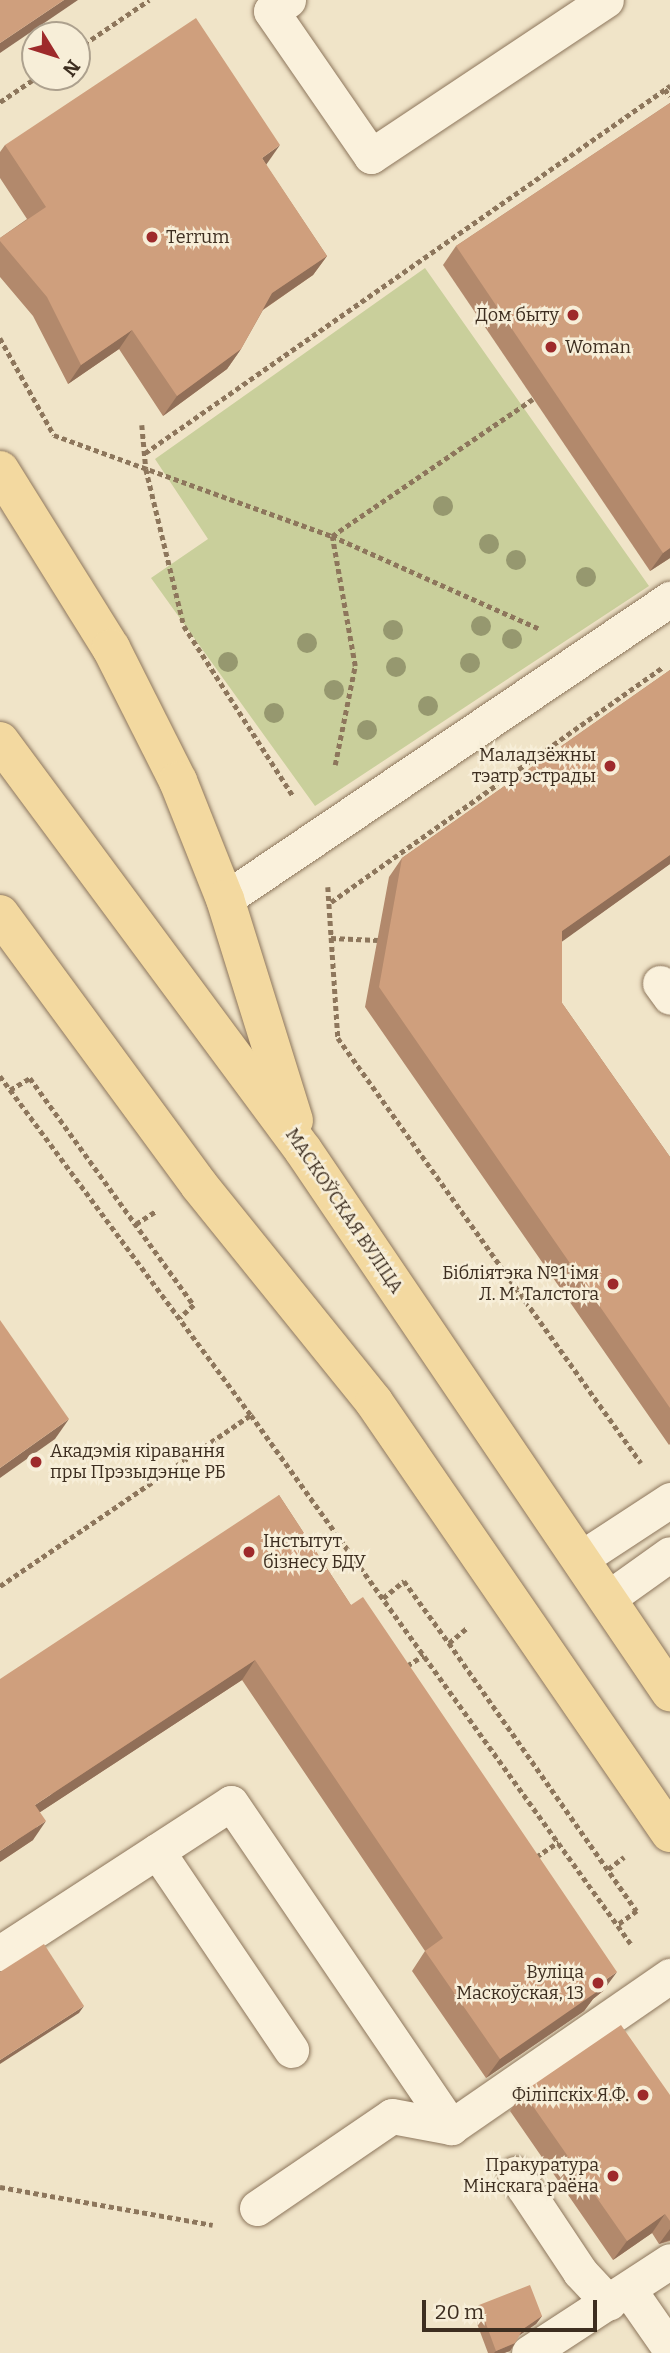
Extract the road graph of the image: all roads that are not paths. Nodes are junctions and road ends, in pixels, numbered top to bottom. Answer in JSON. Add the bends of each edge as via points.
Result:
{"nodes":[{"id":1,"x":288,"y":0,"type":"edge"},
{"id":2,"x":606,"y":0,"type":"edge"},
{"id":3,"x":0,"y":470,"type":"edge"},
{"id":4,"x":670,"y":599,"type":"edge"},
{"id":5,"x":0,"y":741,"type":"edge"},
{"id":6,"x":225,"y":899,"type":"junction"},
{"id":7,"x":0,"y":914,"type":"edge"},
{"id":8,"x":303,"y":1150,"type":"junction"},
{"id":9,"x":669,"y":1500,"type":"edge"},
{"id":10,"x":670,"y":1554,"type":"edge"},
{"id":11,"x":580,"y":1559,"type":"junction"},
{"id":12,"x":607,"y":1599,"type":"junction"},
{"id":13,"x":670,"y":1692,"type":"edge"},
{"id":14,"x":670,"y":1833,"type":"edge"},
{"id":15,"x":158,"y":1851,"type":"junction"},
{"id":16,"x":0,"y":1954,"type":"edge"},
{"id":17,"x":664,"y":1979,"type":"edge"},
{"id":18,"x":291,"y":2050,"type":"dead end"},
{"id":19,"x":451,"y":2127,"type":"junction"},
{"id":20,"x":515,"y":2174,"type":"dead end"},
{"id":21,"x":257,"y":2208,"type":"road end"},
{"id":22,"x":670,"y":2261,"type":"edge"},
{"id":23,"x":619,"y":2297,"type":"junction"},
{"id":24,"x":670,"y":2349,"type":"edge"},
{"id":25,"x":528,"y":2353,"type":"edge"}],
"edges":[{"from":1,"to":2,"type":"lane","via":[[271,11],[371,156]]},
{"from":3,"to":6,"type":"main road","via":[[111,648],[178,781]]},
{"from":4,"to":6,"type":"lane"},
{"from":5,"to":8,"type":"main road","name":"МАСКОЎСКАЯ ВУЛІЦА"},
{"from":6,"to":8,"type":"main road"},
{"from":7,"to":14,"type":"main road","via":[[199,1185],[374,1402]]},
{"from":8,"to":11,"type":"main road","name":"МАСКОЎСКАЯ ВУЛІЦА"},
{"from":9,"to":11,"type":"lane"},
{"from":10,"to":12,"type":"lane"},
{"from":11,"to":12,"type":"main road","name":"МАСКОЎСКАЯ ВУЛІЦА"},
{"from":12,"to":13,"type":"main road","name":"МАСКОЎСКАЯ ВУЛІЦА"},
{"from":15,"to":16,"type":"lane"},
{"from":15,"to":18,"type":"lane"},
{"from":15,"to":19,"type":"lane","via":[[231,1803]]},
{"from":17,"to":19,"type":"lane"},
{"from":19,"to":21,"type":"lane","via":[[392,2116]]},
{"from":20,"to":23,"type":"lane","via":[[580,2272]]},
{"from":22,"to":23,"type":"lane"},
{"from":23,"to":24,"type":"lane"},
{"from":23,"to":25,"type":"lane"}]}
